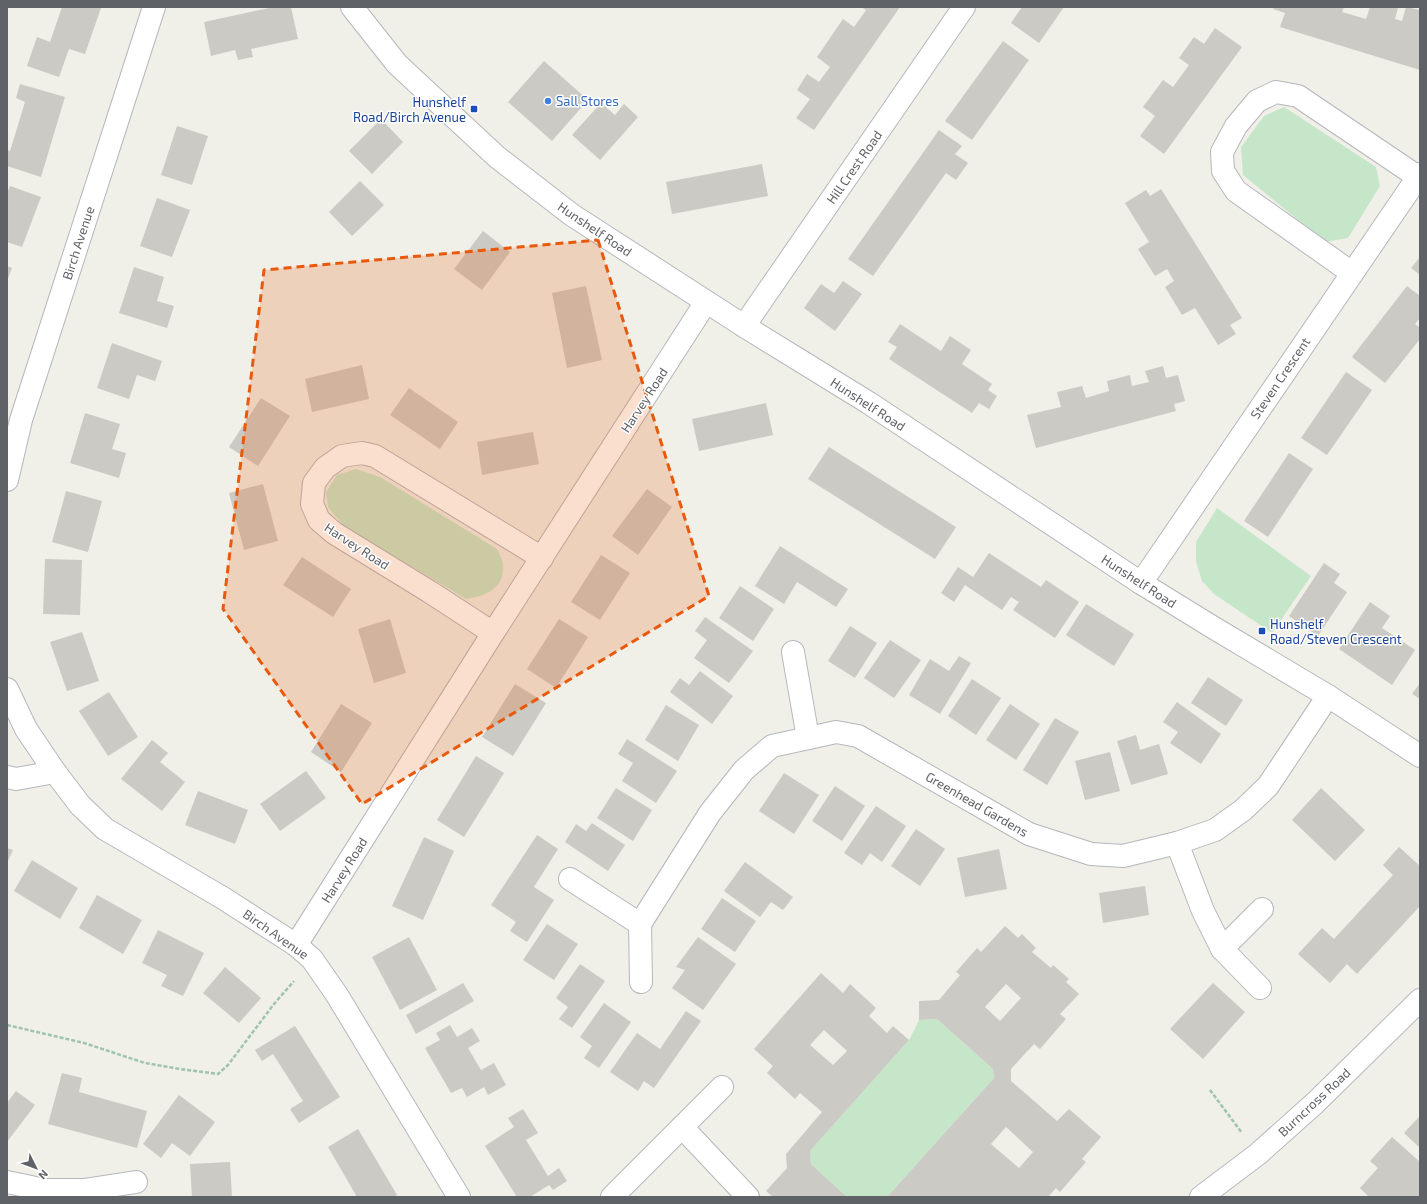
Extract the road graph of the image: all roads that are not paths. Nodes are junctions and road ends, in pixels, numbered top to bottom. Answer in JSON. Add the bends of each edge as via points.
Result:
{"nodes":[{"id":1,"x":154,"y":7,"type":"edge"},
{"id":2,"x":352,"y":7,"type":"edge"},
{"id":3,"x":964,"y":7,"type":"edge"},
{"id":4,"x":1419,"y":175,"type":"edge"},
{"id":5,"x":1352,"y":273,"type":"junction"},
{"id":6,"x":706,"y":302,"type":"junction"},
{"id":7,"x":744,"y":326,"type":"junction"},
{"id":8,"x":7,"y":480,"type":"edge"},
{"id":9,"x":542,"y":558,"type":"junction"},
{"id":10,"x":1141,"y":583,"type":"junction"},
{"id":11,"x":493,"y":634,"type":"junction"},
{"id":12,"x":793,"y":652,"type":"dead end"},
{"id":13,"x":7,"y":689,"type":"edge"},
{"id":14,"x":1328,"y":696,"type":"junction"},
{"id":15,"x":808,"y":738,"type":"junction"},
{"id":16,"x":1420,"y":756,"type":"edge"},
{"id":17,"x":55,"y":772,"type":"junction"},
{"id":18,"x":7,"y":777,"type":"edge"},
{"id":19,"x":1177,"y":843,"type":"junction"},
{"id":20,"x":570,"y":879,"type":"dead end"},
{"id":21,"x":1262,"y":909,"type":"dead end"},
{"id":22,"x":640,"y":924,"type":"junction"},
{"id":23,"x":1222,"y":949,"type":"junction"},
{"id":24,"x":304,"y":952,"type":"junction"},
{"id":25,"x":641,"y":982,"type":"dead end"},
{"id":26,"x":1260,"y":988,"type":"dead end"},
{"id":27,"x":1420,"y":1000,"type":"edge"},
{"id":28,"x":722,"y":1087,"type":"dead end"},
{"id":29,"x":682,"y":1127,"type":"junction"},
{"id":30,"x":7,"y":1182,"type":"edge"},
{"id":31,"x":136,"y":1182,"type":"dead end"},
{"id":32,"x":84,"y":1194,"type":"edge"},
{"id":33,"x":459,"y":1197,"type":"edge"},
{"id":34,"x":612,"y":1197,"type":"edge"},
{"id":35,"x":748,"y":1197,"type":"edge"},
{"id":36,"x":1201,"y":1197,"type":"edge"}],
"edges":[{"from":1,"to":8,"type":"street","name":"Birch Avenue","via":[[21,420]]},
{"from":2,"to":6,"type":"street","name":"Hunshelf Road","via":[[397,64],[497,157],[572,215]]},
{"from":3,"to":7,"type":"street","name":"Hill Crest Road"},
{"from":4,"to":5,"type":"street","name":"Steven Crescent"},
{"from":4,"to":5,"type":"street","via":[[1298,96],[1276,92],[1263,98],[1257,101],[1236,126],[1222,152],[1223,171],[1236,191]]},
{"from":5,"to":10,"type":"street","name":"Steven Crescent"},
{"from":6,"to":7,"type":"street","name":"Hunshelf Road"},
{"from":6,"to":9,"type":"street","name":"Harvey Road"},
{"from":7,"to":10,"type":"street","name":"Hunshelf Road","via":[[869,403]]},
{"from":9,"to":11,"type":"street","name":"Harvey Road"},
{"from":9,"to":11,"type":"street","name":"Harvey Road","via":[[375,456],[362,453],[342,456],[325,468],[314,483],[312,504],[319,520],[334,534],[430,592]]},
{"from":10,"to":14,"type":"street","name":"Hunshelf Road"},
{"from":11,"to":24,"type":"street","name":"Harvey Road"},
{"from":12,"to":15,"type":"street"},
{"from":13,"to":17,"type":"street","name":"Birch Avenue","via":[[26,729]]},
{"from":14,"to":16,"type":"street","name":"Hunshelf Road"},
{"from":14,"to":19,"type":"street","name":"Greenhead Gardens","via":[[1268,786],[1243,810],[1215,830]]},
{"from":15,"to":19,"type":"street","name":"Greenhead Gardens","via":[[836,732],[858,736],[1029,834],[1091,854],[1123,856]]},
{"from":15,"to":22,"type":"street","name":"Greenhead Gardens","via":[[772,746],[744,770],[710,813]]},
{"from":17,"to":18,"type":"street","via":[[16,779]]},
{"from":17,"to":24,"type":"street","name":"Birch Avenue","via":[[80,805],[105,829],[223,898]]},
{"from":19,"to":23,"type":"street","via":[[1203,911]]},
{"from":20,"to":22,"type":"street"},
{"from":21,"to":23,"type":"street"},
{"from":22,"to":25,"type":"street"},
{"from":23,"to":26,"type":"street"},
{"from":24,"to":33,"type":"street","name":"Birch Avenue","via":[[337,995]]},
{"from":27,"to":36,"type":"street","name":"Burncross Road","via":[[1315,1103],[1258,1154]]},
{"from":28,"to":29,"type":"street"},
{"from":29,"to":34,"type":"street"},
{"from":29,"to":35,"type":"street"},
{"from":30,"to":32,"type":"street","via":[[45,1190]]},
{"from":31,"to":32,"type":"street"}]}
